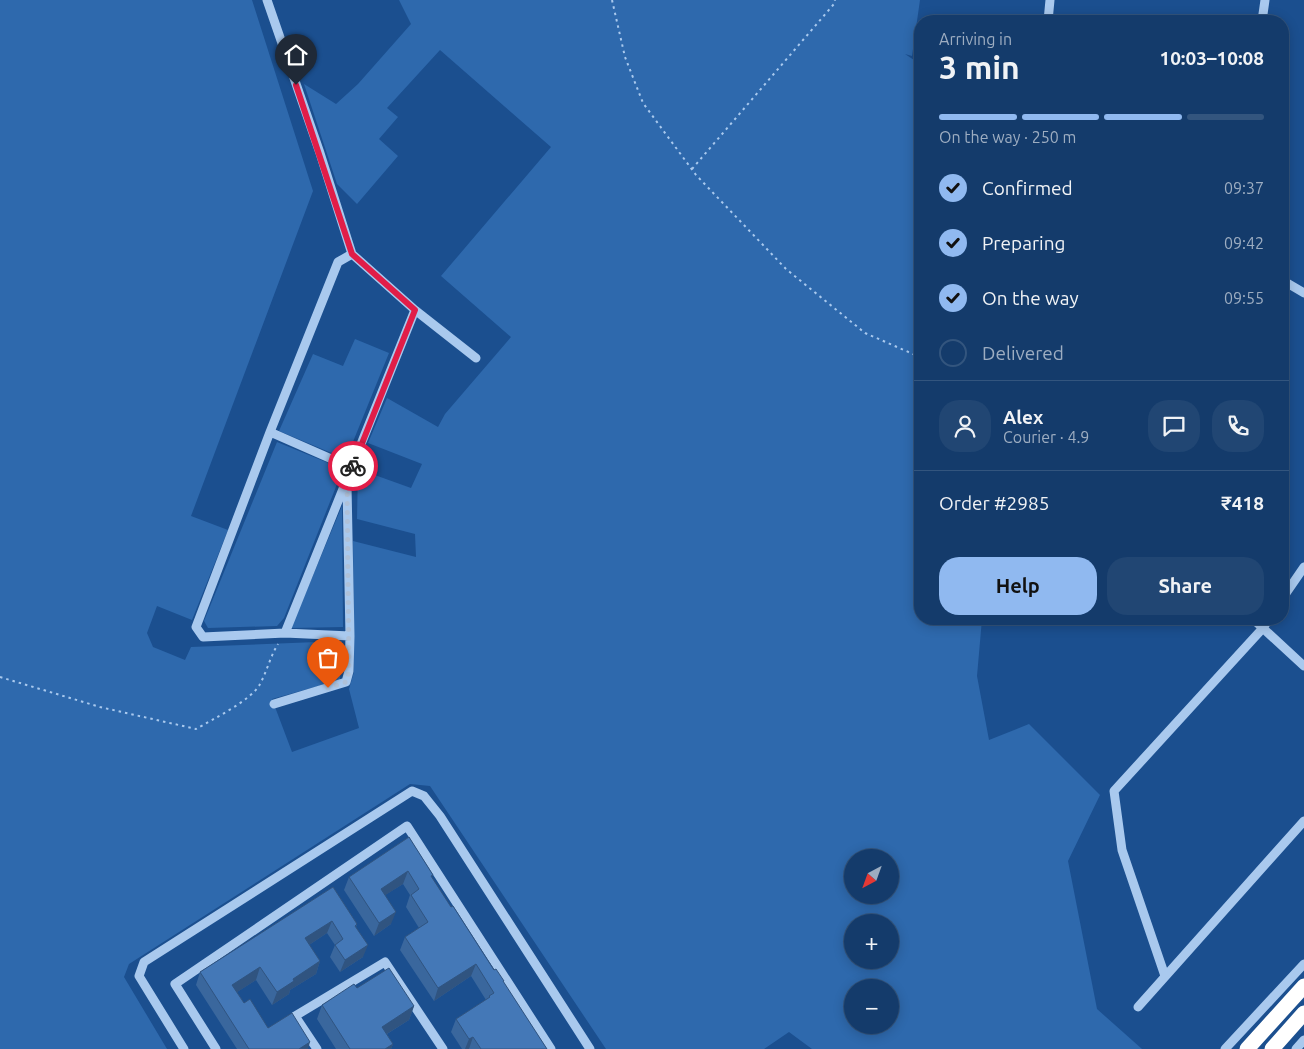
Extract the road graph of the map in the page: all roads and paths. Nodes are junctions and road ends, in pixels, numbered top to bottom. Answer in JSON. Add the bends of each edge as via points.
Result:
{"nodes":[{"id":1,"x":267,"y":0,"type":"edge"},
{"id":2,"x":612,"y":0,"type":"edge"},
{"id":3,"x":834,"y":0,"type":"edge"},
{"id":4,"x":1050,"y":0,"type":"edge"},
{"id":5,"x":1265,"y":0,"type":"edge"},
{"id":6,"x":1049,"y":15,"type":"edge"},
{"id":7,"x":1263,"y":15,"type":"edge"},
{"id":8,"x":692,"y":169,"type":"junction"},
{"id":9,"x":352,"y":254,"type":"junction"},
{"id":10,"x":1289,"y":284,"type":"edge"},
{"id":11,"x":1304,"y":293,"type":"edge"},
{"id":12,"x":415,"y":310,"type":"junction"},
{"id":13,"x":914,"y":355,"type":"edge"},
{"id":14,"x":476,"y":358,"type":"dead end"},
{"id":15,"x":270,"y":432,"type":"junction"},
{"id":16,"x":352,"y":468,"type":"junction"},
{"id":17,"x":347,"y":480,"type":"junction"},
{"id":18,"x":1304,"y":567,"type":"edge"},
{"id":19,"x":1289,"y":589,"type":"edge"},
{"id":20,"x":1260,"y":625,"type":"edge"},
{"id":21,"x":1265,"y":625,"type":"edge"},
{"id":22,"x":1263,"y":628,"type":"junction"},
{"id":23,"x":285,"y":633,"type":"junction"},
{"id":24,"x":350,"y":636,"type":"junction"},
{"id":25,"x":1304,"y":666,"type":"edge"},
{"id":26,"x":0,"y":677,"type":"edge"},
{"id":27,"x":274,"y":704,"type":"dead end"},
{"id":28,"x":1304,"y":821,"type":"edge"},
{"id":29,"x":1304,"y":964,"type":"edge"},
{"id":30,"x":1165,"y":976,"type":"junction"},
{"id":31,"x":1304,"y":986,"type":"edge"},
{"id":32,"x":1138,"y":1007,"type":"dead end"},
{"id":33,"x":1304,"y":1014,"type":"edge"},
{"id":34,"x":1304,"y":1040,"type":"edge"},
{"id":35,"x":184,"y":1049,"type":"edge"},
{"id":36,"x":216,"y":1049,"type":"edge"},
{"id":37,"x":316,"y":1049,"type":"edge"},
{"id":38,"x":443,"y":1049,"type":"edge"},
{"id":39,"x":551,"y":1049,"type":"edge"},
{"id":40,"x":590,"y":1049,"type":"edge"},
{"id":41,"x":1225,"y":1049,"type":"edge"},
{"id":42,"x":1247,"y":1049,"type":"edge"},
{"id":43,"x":1272,"y":1049,"type":"edge"},
{"id":44,"x":1296,"y":1049,"type":"edge"}],
"edges":[{"from":1,"to":9,"type":"street"},
{"from":2,"to":8,"type":"path","via":[[625,57],[643,103]]},
{"from":3,"to":8,"type":"path","via":[[834,4]]},
{"from":4,"to":6,"type":"street"},
{"from":5,"to":7,"type":"street"},
{"from":8,"to":13,"type":"path","via":[[786,269],[865,333]]},
{"from":9,"to":12,"type":"street"},
{"from":9,"to":15,"type":"street","via":[[338,262]]},
{"from":10,"to":11,"type":"street"},
{"from":12,"to":14,"type":"street"},
{"from":12,"to":16,"type":"street"},
{"from":15,"to":16,"type":"street"},
{"from":15,"to":23,"type":"street","via":[[196,627],[203,637]]},
{"from":16,"to":17,"type":"street"},
{"from":17,"to":23,"type":"street"},
{"from":17,"to":24,"type":"street"},
{"from":18,"to":19,"type":"street"},
{"from":20,"to":22,"type":"street"},
{"from":21,"to":22,"type":"street"},
{"from":22,"to":25,"type":"street"},
{"from":22,"to":30,"type":"street","via":[[1114,791],[1122,850]]},
{"from":23,"to":24,"type":"street"},
{"from":23,"to":26,"type":"path","via":[[259,686],[234,707],[196,728],[100,707]]},
{"from":24,"to":27,"type":"street","via":[[346,682]]},
{"from":28,"to":30,"type":"street"},
{"from":29,"to":41,"type":"street"},
{"from":30,"to":32,"type":"street"},
{"from":31,"to":42,"type":"highway"},
{"from":33,"to":43,"type":"highway"},
{"from":34,"to":44,"type":"street"},
{"from":35,"to":40,"type":"street","via":[[139,976],[144,962],[412,791],[424,796],[440,816]]},
{"from":36,"to":39,"type":"street","via":[[174,984],[407,826]]},
{"from":37,"to":38,"type":"street","via":[[295,1016],[385,962]]}]}
